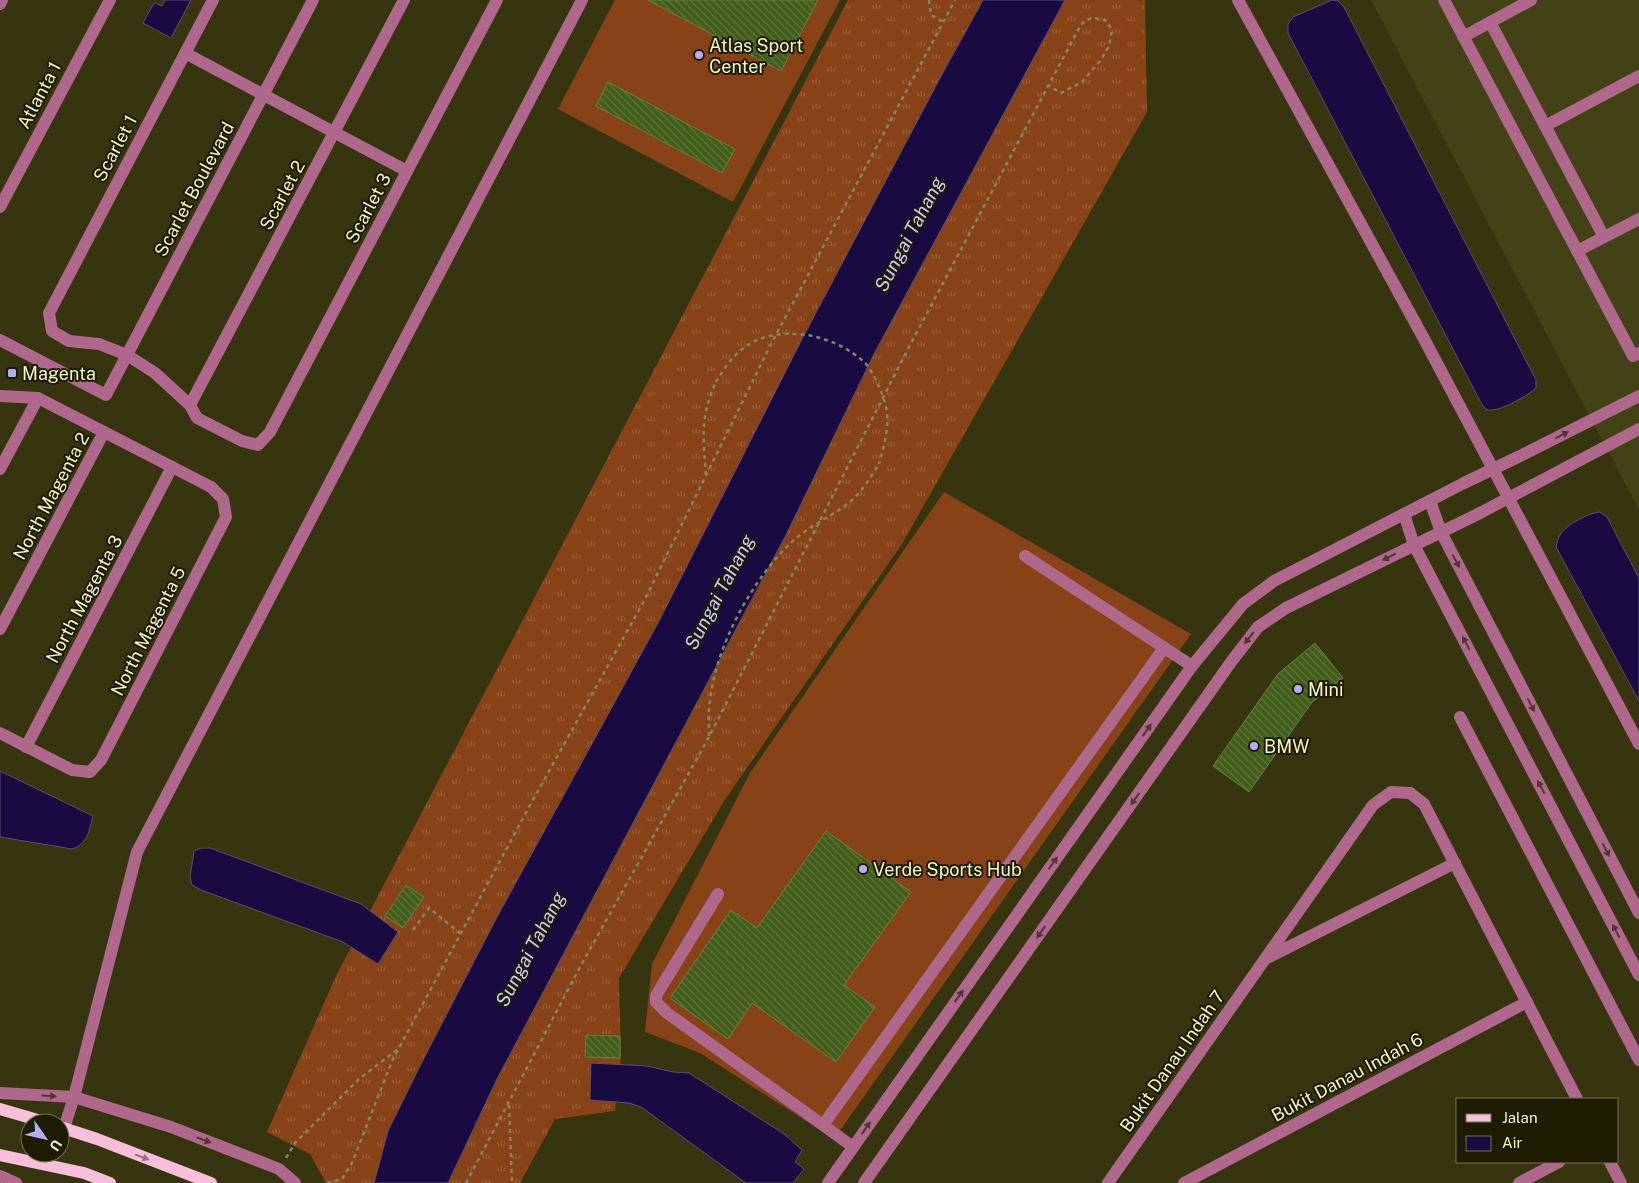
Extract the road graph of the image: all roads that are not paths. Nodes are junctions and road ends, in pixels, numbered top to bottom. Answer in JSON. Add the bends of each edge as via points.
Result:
{"nodes":[{"id":1,"x":2,"y":0,"type":"edge"},
{"id":2,"x":110,"y":0,"type":"edge"},
{"id":3,"x":213,"y":0,"type":"edge"},
{"id":4,"x":314,"y":0,"type":"edge"},
{"id":5,"x":404,"y":0,"type":"edge"},
{"id":6,"x":497,"y":0,"type":"edge"},
{"id":7,"x":582,"y":0,"type":"edge"},
{"id":8,"x":1238,"y":0,"type":"edge"},
{"id":9,"x":1444,"y":0,"type":"edge"},
{"id":10,"x":1531,"y":0,"type":"edge"},
{"id":11,"x":0,"y":4,"type":"edge"},
{"id":12,"x":1490,"y":22,"type":"junction"},
{"id":13,"x":1463,"y":37,"type":"junction"},
{"id":14,"x":185,"y":53,"type":"junction"},
{"id":15,"x":1639,"y":76,"type":"edge"},
{"id":16,"x":264,"y":95,"type":"junction"},
{"id":17,"x":1546,"y":126,"type":"junction"},
{"id":18,"x":334,"y":132,"type":"junction"},
{"id":19,"x":407,"y":171,"type":"junction"},
{"id":20,"x":0,"y":207,"type":"edge"},
{"id":21,"x":1639,"y":218,"type":"edge"},
{"id":22,"x":1604,"y":237,"type":"junction"},
{"id":23,"x":1577,"y":251,"type":"junction"},
{"id":24,"x":0,"y":340,"type":"edge"},
{"id":25,"x":1639,"y":353,"type":"edge"},
{"id":26,"x":127,"y":355,"type":"junction"},
{"id":27,"x":0,"y":396,"type":"edge"},
{"id":28,"x":1639,"y":396,"type":"edge"},
{"id":29,"x":38,"y":398,"type":"junction"},
{"id":30,"x":190,"y":406,"type":"junction"},
{"id":31,"x":1639,"y":429,"type":"edge"},
{"id":32,"x":104,"y":432,"type":"junction"},
{"id":33,"x":172,"y":467,"type":"junction"},
{"id":34,"x":0,"y":469,"type":"edge"},
{"id":35,"x":1430,"y":501,"type":"junction"},
{"id":36,"x":1404,"y":514,"type":"junction"},
{"id":37,"x":1440,"y":532,"type":"junction"},
{"id":38,"x":1414,"y":545,"type":"junction"},
{"id":39,"x":1025,"y":556,"type":"dead end"},
{"id":40,"x":0,"y":629,"type":"edge"},
{"id":41,"x":1164,"y":648,"type":"junction"},
{"id":42,"x":1192,"y":666,"type":"junction"},
{"id":43,"x":1460,"y":717,"type":"dead end"},
{"id":44,"x":0,"y":733,"type":"edge"},
{"id":45,"x":1639,"y":744,"type":"edge"},
{"id":46,"x":26,"y":746,"type":"junction"},
{"id":47,"x":1455,"y":863,"type":"junction"},
{"id":48,"x":718,"y":894,"type":"dead end"},
{"id":49,"x":1639,"y":913,"type":"edge"},
{"id":50,"x":1264,"y":960,"type":"junction"},
{"id":51,"x":1639,"y":974,"type":"edge"},
{"id":52,"x":1527,"y":1002,"type":"junction"},
{"id":53,"x":1639,"y":1060,"type":"edge"},
{"id":54,"x":0,"y":1093,"type":"edge"},
{"id":55,"x":74,"y":1097,"type":"junction"},
{"id":56,"x":1576,"y":1098,"type":"edge"},
{"id":57,"x":0,"y":1109,"type":"edge"},
{"id":58,"x":68,"y":1113,"type":"edge"},
{"id":59,"x":20,"y":1115,"type":"edge"},
{"id":60,"x":823,"y":1125,"type":"junction"},
{"id":61,"x":70,"y":1130,"type":"edge"},
{"id":62,"x":853,"y":1147,"type":"junction"},
{"id":63,"x":0,"y":1155,"type":"edge"},
{"id":64,"x":1557,"y":1163,"type":"edge"},
{"id":65,"x":1611,"y":1163,"type":"edge"},
{"id":66,"x":0,"y":1176,"type":"edge"},
{"id":67,"x":16,"y":1183,"type":"edge"},
{"id":68,"x":110,"y":1183,"type":"edge"},
{"id":69,"x":211,"y":1183,"type":"edge"},
{"id":70,"x":296,"y":1183,"type":"edge"},
{"id":71,"x":828,"y":1183,"type":"edge"},
{"id":72,"x":864,"y":1183,"type":"edge"},
{"id":73,"x":1108,"y":1183,"type":"edge"},
{"id":74,"x":1184,"y":1183,"type":"edge"},
{"id":75,"x":1519,"y":1183,"type":"edge"},
{"id":76,"x":1621,"y":1183,"type":"edge"}],
"edges":[{"from":1,"to":11,"type":"street"},
{"from":2,"to":20,"type":"street","name":"Atlanta 1"},
{"from":3,"to":14,"type":"street","name":"Scarlet 1"},
{"from":4,"to":16,"type":"street","name":"Scarlet Boulevard"},
{"from":5,"to":18,"type":"street","name":"Scarlet 2"},
{"from":6,"to":19,"type":"street","name":"Scarlet 3"},
{"from":7,"to":55,"type":"street","via":[[137,852]]},
{"from":8,"to":45,"type":"street","via":[[1423,337]]},
{"from":9,"to":13,"type":"street"},
{"from":10,"to":12,"type":"street"},
{"from":12,"to":13,"type":"street"},
{"from":12,"to":17,"type":"street"},
{"from":13,"to":23,"type":"street"},
{"from":14,"to":16,"type":"street"},
{"from":14,"to":26,"type":"street","name":"Scarlet 1","via":[[49,313],[52,331],[69,341],[99,344]]},
{"from":15,"to":17,"type":"street"},
{"from":16,"to":18,"type":"street"},
{"from":16,"to":26,"type":"street","name":"Scarlet Boulevard"},
{"from":17,"to":22,"type":"street"},
{"from":18,"to":19,"type":"street"},
{"from":18,"to":30,"type":"street","name":"Scarlet 2"},
{"from":19,"to":30,"type":"street","name":"Scarlet 3","via":[[270,432],[258,445],[242,441],[197,418]]},
{"from":21,"to":22,"type":"street"},
{"from":22,"to":23,"type":"street"},
{"from":23,"to":25,"type":"street","via":[[1632,356]]},
{"from":24,"to":26,"type":"street","name":"Scarlet Boulevard","via":[[106,395]]},
{"from":26,"to":30,"type":"street","via":[[156,373]]},
{"from":27,"to":29,"type":"street"},
{"from":35,"to":28,"type":"street","one_way":true,"bridge":true},
{"from":29,"to":32,"type":"street"},
{"from":29,"to":34,"type":"street"},
{"from":31,"to":37,"type":"street","bridge":true},
{"from":32,"to":33,"type":"street"},
{"from":32,"to":40,"type":"street","name":"North Magenta 2"},
{"from":33,"to":46,"type":"street","name":"North Magenta 3"},
{"from":33,"to":46,"type":"street","name":"North Magenta 5","via":[[211,487],[223,499],[226,517],[101,760],[90,772],[72,770]]},
{"from":35,"to":36,"type":"street"},
{"from":35,"to":37,"type":"street"},
{"from":36,"to":38,"type":"street"},
{"from":36,"to":42,"type":"street","via":[[1274,580],[1243,604]]},
{"from":37,"to":38,"type":"street"},
{"from":37,"to":49,"type":"street","one_way":true},
{"from":51,"to":38,"type":"street","one_way":true},
{"from":38,"to":72,"type":"street","one_way":true,"via":[[1286,608],[1258,627]]},
{"from":39,"to":41,"type":"street"},
{"from":41,"to":42,"type":"street"},
{"from":41,"to":60,"type":"street"},
{"from":62,"to":42,"type":"street","one_way":true},
{"from":43,"to":53,"type":"street"},
{"from":44,"to":46,"type":"street"},
{"from":47,"to":50,"type":"street","name":"Bukit Danau Indah 7"},
{"from":47,"to":50,"type":"street","name":"Bukit Danau Indah 7","via":[[1424,804],[1410,793],[1391,792],[1373,805]]},
{"from":47,"to":52,"type":"street"},
{"from":48,"to":60,"type":"street","via":[[660,989],[656,1002]]},
{"from":50,"to":73,"type":"street","name":"Bukit Danau Indah 7"},
{"from":52,"to":56,"type":"street"},
{"from":52,"to":74,"type":"street","name":"Bukit Danau Indah 6"},
{"from":54,"to":55,"type":"street","one_way":true},
{"from":55,"to":58,"type":"street"},
{"from":55,"to":70,"type":"street","one_way":true,"via":[[171,1127],[279,1169]]},
{"from":57,"to":59,"type":"main road"},
{"from":60,"to":62,"type":"street"},
{"from":61,"to":69,"type":"main road","one_way":true},
{"from":62,"to":71,"type":"street"},
{"from":63,"to":68,"type":"main road","via":[[84,1173]]},
{"from":64,"to":75,"type":"street"},
{"from":65,"to":76,"type":"street"},
{"from":66,"to":67,"type":"street"}]}
